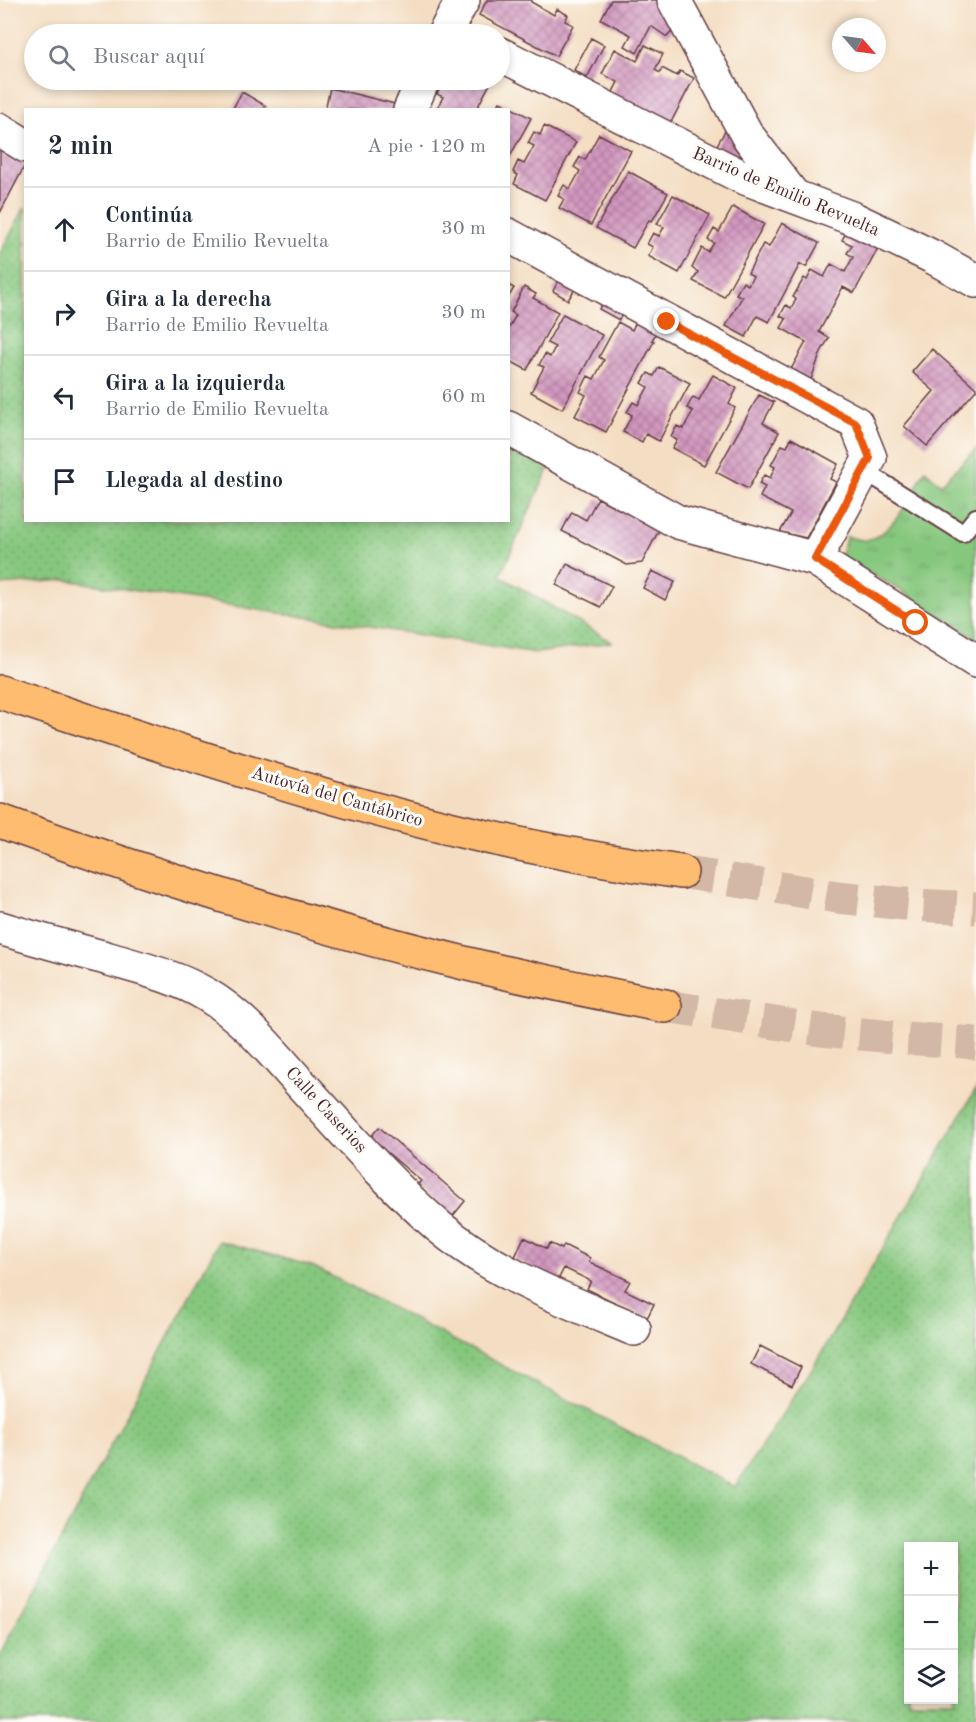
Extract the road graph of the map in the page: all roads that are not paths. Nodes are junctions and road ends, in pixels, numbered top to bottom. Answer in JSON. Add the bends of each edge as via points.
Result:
{"nodes":[{"id":1,"x":674,"y":0,"type":"edge"},
{"id":2,"x":510,"y":59,"type":"edge"},
{"id":3,"x":419,"y":90,"type":"edge"},
{"id":4,"x":411,"y":108,"type":"edge"},
{"id":5,"x":0,"y":130,"type":"edge"},
{"id":6,"x":24,"y":145,"type":"edge"},
{"id":7,"x":793,"y":195,"type":"junction"},
{"id":8,"x":510,"y":236,"type":"edge"},
{"id":9,"x":976,"y":281,"type":"edge"},
{"id":10,"x":510,"y":429,"type":"edge"},
{"id":11,"x":863,"y":470,"type":"junction"},
{"id":12,"x":976,"y":517,"type":"edge"},
{"id":13,"x":815,"y":559,"type":"junction"},
{"id":14,"x":976,"y":661,"type":"edge"},
{"id":15,"x":0,"y":692,"type":"edge"},
{"id":16,"x":0,"y":820,"type":"edge"},
{"id":17,"x":681,"y":872,"type":"tunnel mouth"},
{"id":18,"x":0,"y":928,"type":"edge"},
{"id":19,"x":665,"y":1006,"type":"tunnel mouth"},
{"id":20,"x":634,"y":1329,"type":"dead end"}],
"edges":[{"from":1,"to":7,"type":"street","via":[[747,135]]},
{"from":2,"to":7,"type":"street","name":"Barrio de Emilio Revuelta","via":[[740,176]]},
{"from":3,"to":4,"type":"street"},
{"from":5,"to":6,"type":"street"},
{"from":7,"to":9,"type":"street","name":"Barrio de Emilio Revuelta","via":[[854,219]]},
{"from":8,"to":11,"type":"street","via":[[856,423],[870,458]]},
{"from":10,"to":13,"type":"street","via":[[678,522]]},
{"from":11,"to":12,"type":"lane","via":[[963,533]]},
{"from":11,"to":13,"type":"street"},
{"from":13,"to":14,"type":"street"},
{"from":15,"to":17,"type":"highway","name":"Autovía del Cantábrico","via":[[218,764],[382,811],[529,846]]},
{"from":16,"to":19,"type":"highway","via":[[139,869],[374,940]]},
{"from":18,"to":20,"type":"street","name":"Calle Caserios","via":[[158,973],[209,996],[253,1032],[387,1176],[446,1232],[497,1267]]}]}
